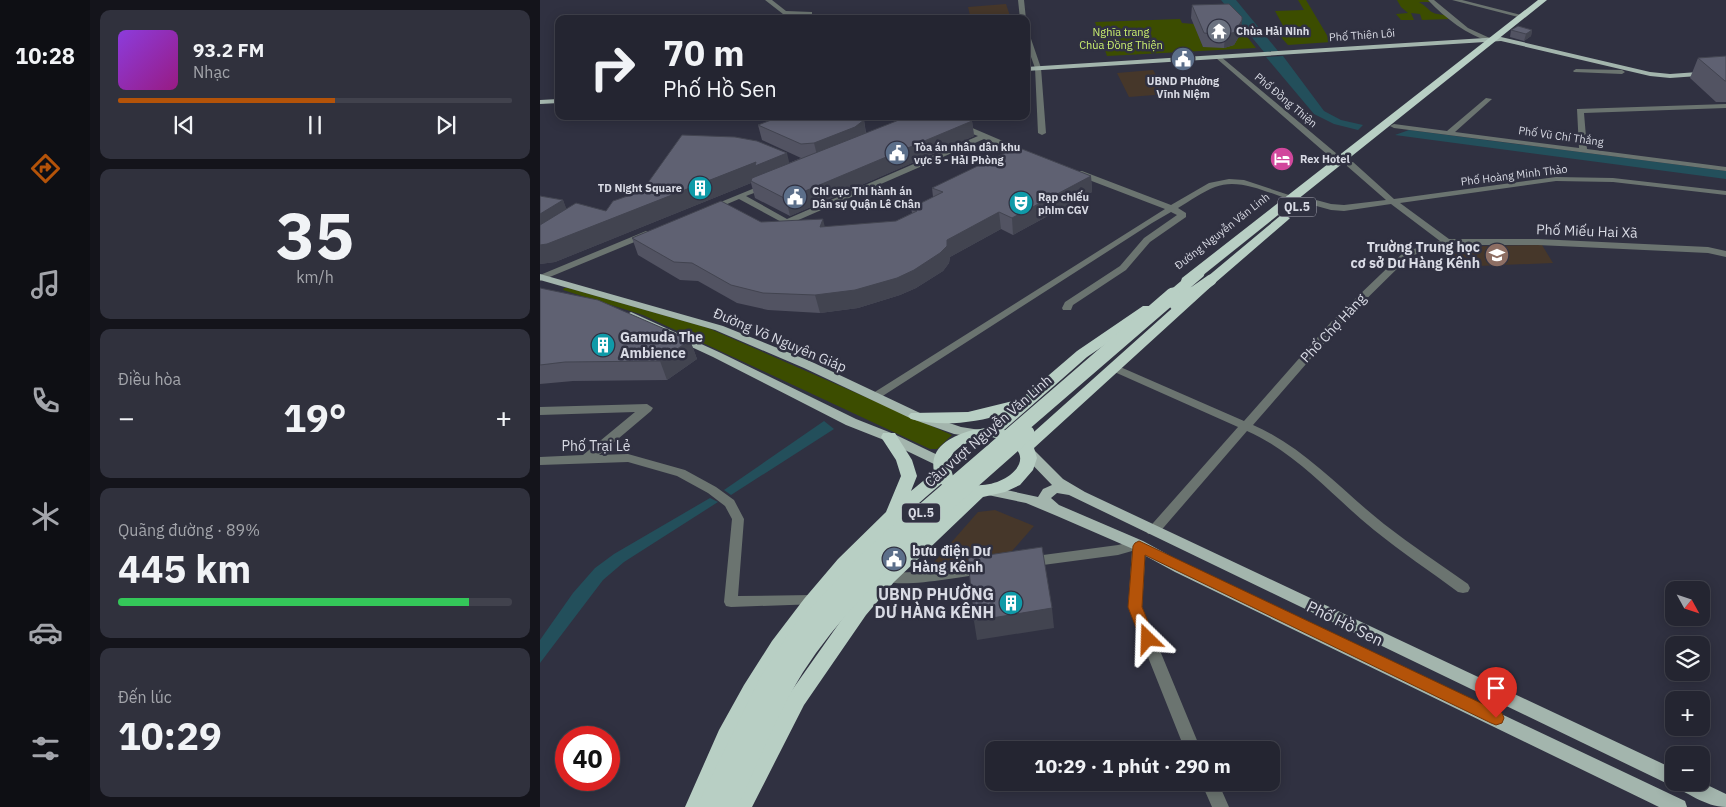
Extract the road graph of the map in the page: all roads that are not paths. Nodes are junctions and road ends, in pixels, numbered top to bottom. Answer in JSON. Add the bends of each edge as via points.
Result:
{"nodes":[{"id":1,"x":768,"y":0,"type":"edge"},
{"id":2,"x":1021,"y":0,"type":"edge"},
{"id":3,"x":1432,"y":0,"type":"edge"},
{"id":4,"x":1455,"y":0,"type":"edge"},
{"id":5,"x":1543,"y":0,"type":"edge"},
{"id":6,"x":1556,"y":0,"type":"edge"},
{"id":7,"x":810,"y":15,"type":"edge"},
{"id":8,"x":1023,"y":15,"type":"edge"},
{"id":9,"x":1522,"y":16,"type":"junction"},
{"id":10,"x":1501,"y":39,"type":"junction"},
{"id":11,"x":1491,"y":40,"type":"junction"},
{"id":12,"x":1030,"y":45,"type":"edge"},
{"id":13,"x":1218,"y":57,"type":"junction"},
{"id":14,"x":1038,"y":68,"type":"junction"},
{"id":15,"x":1030,"y":69,"type":"edge"},
{"id":16,"x":1576,"y":71,"type":"dead end"},
{"id":17,"x":1622,"y":72,"type":"dead end"},
{"id":18,"x":1726,"y":72,"type":"edge"},
{"id":19,"x":1488,"y":99,"type":"dead end"},
{"id":20,"x":555,"y":101,"type":"edge"},
{"id":21,"x":540,"y":102,"type":"edge"},
{"id":22,"x":1726,"y":106,"type":"edge"},
{"id":23,"x":952,"y":123,"type":"edge"},
{"id":24,"x":1383,"y":131,"type":"junction"},
{"id":25,"x":1042,"y":133,"type":"dead end"},
{"id":26,"x":1449,"y":133,"type":"junction"},
{"id":27,"x":984,"y":136,"type":"junction"},
{"id":28,"x":1583,"y":150,"type":"junction"},
{"id":29,"x":1036,"y":156,"type":"edge"},
{"id":30,"x":1345,"y":162,"type":"junction"},
{"id":31,"x":1726,"y":169,"type":"edge"},
{"id":32,"x":1074,"y":172,"type":"edge"},
{"id":33,"x":775,"y":181,"type":"edge"},
{"id":34,"x":1726,"y":193,"type":"edge"},
{"id":35,"x":739,"y":196,"type":"junction"},
{"id":36,"x":1300,"y":199,"type":"junction"},
{"id":37,"x":1393,"y":202,"type":"junction"},
{"id":38,"x":1171,"y":208,"type":"junction"},
{"id":39,"x":703,"y":211,"type":"edge"},
{"id":40,"x":658,"y":229,"type":"edge"},
{"id":41,"x":1447,"y":242,"type":"junction"},
{"id":42,"x":1726,"y":254,"type":"edge"},
{"id":43,"x":1205,"y":276,"type":"junction"},
{"id":44,"x":541,"y":280,"type":"edge"},
{"id":45,"x":1067,"y":308,"type":"dead end"},
{"id":46,"x":1114,"y":368,"type":"junction"},
{"id":47,"x":1038,"y":393,"type":"junction"},
{"id":48,"x":874,"y":397,"type":"junction"},
{"id":49,"x":1077,"y":400,"type":"junction"},
{"id":50,"x":540,"y":411,"type":"edge"},
{"id":51,"x":916,"y":416,"type":"junction"},
{"id":52,"x":1245,"y":426,"type":"junction"},
{"id":53,"x":992,"y":432,"type":"junction"},
{"id":54,"x":975,"y":433,"type":"junction"},
{"id":55,"x":889,"y":437,"type":"junction"},
{"id":56,"x":1028,"y":450,"type":"junction"},
{"id":57,"x":585,"y":460,"type":"junction"},
{"id":58,"x":540,"y":461,"type":"edge"},
{"id":59,"x":942,"y":468,"type":"junction"},
{"id":60,"x":984,"y":491,"type":"junction"},
{"id":61,"x":1080,"y":495,"type":"junction"},
{"id":62,"x":1062,"y":512,"type":"junction"},
{"id":63,"x":894,"y":514,"type":"junction"},
{"id":64,"x":882,"y":527,"type":"junction"},
{"id":65,"x":1153,"y":531,"type":"junction"},
{"id":66,"x":922,"y":544,"type":"junction"},
{"id":67,"x":1138,"y":546,"type":"junction"},
{"id":68,"x":1015,"y":564,"type":"edge"},
{"id":69,"x":996,"y":567,"type":"edge"},
{"id":70,"x":888,"y":577,"type":"junction"},
{"id":71,"x":1463,"y":588,"type":"dead end"},
{"id":72,"x":813,"y":600,"type":"junction"},
{"id":73,"x":1189,"y":741,"type":"edge"},
{"id":74,"x":1665,"y":774,"type":"edge"},
{"id":75,"x":1213,"y":791,"type":"edge"},
{"id":76,"x":1701,"y":791,"type":"edge"},
{"id":77,"x":1726,"y":803,"type":"edge"},
{"id":78,"x":696,"y":807,"type":"edge"},
{"id":79,"x":707,"y":807,"type":"edge"},
{"id":80,"x":727,"y":807,"type":"edge"},
{"id":81,"x":740,"y":807,"type":"edge"},
{"id":82,"x":1221,"y":807,"type":"edge"},
{"id":83,"x":1678,"y":807,"type":"edge"}],
"edges":[{"from":1,"to":7,"type":"street","via":[[785,13]]},
{"from":2,"to":8,"type":"street"},
{"from":3,"to":11,"type":"street","via":[[1458,24]]},
{"from":4,"to":9,"type":"street"},
{"from":5,"to":9,"type":"highway","name":"Đường Nguyễn Văn Linh","number":"QL.5"},
{"from":6,"to":10,"type":"highway","name":"Đường Nguyễn Văn Linh","number":"QL.5"},
{"from":9,"to":11,"type":"highway","name":"Đường Nguyễn Văn Linh","number":"QL.5"},
{"from":10,"to":11,"type":"main road","name":"Phố Thiên Lôi"},
{"from":10,"to":18,"type":"main road","via":[[1650,74],[1670,76]]},
{"from":10,"to":24,"type":"highway","name":"Đường Nguyễn Văn Linh","number":"QL.5"},
{"from":11,"to":13,"type":"main road","name":"Phố Thiên Lôi"},
{"from":11,"to":24,"type":"highway","name":"Đường Nguyễn Văn Linh","number":"QL.5"},
{"from":12,"to":14,"type":"street"},
{"from":13,"to":14,"type":"main road","name":"Phố Thiên Lôi"},
{"from":13,"to":30,"type":"street","name":"Phố Đồng Thiện"},
{"from":14,"to":15,"type":"main road","name":"Phố Thiên Lôi"},
{"from":14,"to":25,"type":"street"},
{"from":16,"to":17,"type":"street"},
{"from":19,"to":26,"type":"street"},
{"from":20,"to":21,"type":"main road"},
{"from":22,"to":28,"type":"street","via":[[1580,111]]},
{"from":23,"to":27,"type":"street"},
{"from":24,"to":26,"type":"street","name":"Phố Vũ Chí Thắng"},
{"from":24,"to":30,"type":"highway","name":"Đường Nguyễn Văn Linh","number":"QL.5"},
{"from":26,"to":28,"type":"street","name":"Phố Vũ Chí Thắng"},
{"from":27,"to":29,"type":"street"},
{"from":27,"to":35,"type":"street","via":[[787,222]]},
{"from":28,"to":31,"type":"street","name":"Phố Vũ Chí Thắng"},
{"from":30,"to":36,"type":"highway","name":"Đường Nguyễn Văn Linh","number":"QL.5"},
{"from":30,"to":37,"type":"street"},
{"from":32,"to":38,"type":"street"},
{"from":33,"to":35,"type":"street"},
{"from":34,"to":37,"type":"street","name":"Phố Hoàng Minh Thảo","via":[[1613,180],[1556,178]]},
{"from":35,"to":39,"type":"street"},
{"from":36,"to":37,"type":"street","name":"Phố Hoàng Minh Thảo","via":[[1338,208]]},
{"from":36,"to":38,"type":"street","name":"Phố Hoàng Minh Thảo","via":[[1229,181],[1212,185]]},
{"from":36,"to":43,"type":"highway","name":"Đường Nguyễn Văn Linh","number":"QL.5"},
{"from":37,"to":41,"type":"street"},
{"from":38,"to":45,"type":"street","via":[[1182,216],[1147,240],[1123,268],[1068,304]]},
{"from":38,"to":48,"type":"street","name":"Phố Hoàng Minh Thảo"},
{"from":40,"to":44,"type":"street"},
{"from":41,"to":42,"type":"street","name":"Phố Miếu Hai Xã","via":[[1584,244],[1708,250]]},
{"from":41,"to":52,"type":"street","name":"Phố Chợ Hàng","via":[[1414,252],[1397,262],[1336,323]]},
{"from":43,"to":46,"type":"highway","name":"Đường Nguyễn Văn Linh","number":"QL.5"},
{"from":43,"to":47,"type":"highway","name":"Đường Nguyễn Văn Linh","number":"QL.5","via":[[1082,354]]},
{"from":43,"to":79,"type":"highway","name":"Cầu vượt Nguyễn Văn Linh","number":"QL.5","bridge":true,"via":[[938,497],[865,564],[814,618],[801,632],[768,683]]},
{"from":43,"to":80,"type":"highway","name":"Cầu vượt Nguyễn Văn Linh","number":"QL.5","bridge":true,"via":[[875,571],[823,627],[784,685]]},
{"from":44,"to":48,"type":"main road","name":"Đường Võ Nguyên Giáp","via":[[719,328]]},
{"from":44,"to":55,"type":"main road","via":[[649,322],[851,422]]},
{"from":46,"to":49,"type":"highway","name":"Đường Nguyễn Văn Linh","number":"QL.5"},
{"from":46,"to":52,"type":"street"},
{"from":47,"to":49,"type":"highway","via":[[1052,403],[1069,404]]},
{"from":47,"to":51,"type":"highway","via":[[979,416],[955,419]]},
{"from":47,"to":53,"type":"highway","name":"Đường Nguyễn Văn Linh","number":"QL.5"},
{"from":48,"to":51,"type":"main road","name":"Đường Võ Nguyên Giáp"},
{"from":49,"to":56,"type":"highway","name":"Đường Nguyễn Văn Linh","number":"QL.5"},
{"from":50,"to":57,"type":"street","via":[[647,408]]},
{"from":51,"to":54,"type":"main road","name":"Đường Võ Nguyên Giáp"},
{"from":52,"to":65,"type":"street","name":"Phố Chợ Hàng"},
{"from":52,"to":71,"type":"street","via":[[1269,436],[1300,458],[1379,527]]},
{"from":53,"to":54,"type":"highway"},
{"from":53,"to":56,"type":"highway","via":[[1013,436]]},
{"from":54,"to":59,"type":"highway","via":[[949,447]]},
{"from":55,"to":59,"type":"main road"},
{"from":55,"to":63,"type":"highway","via":[[904,460],[909,476]]},
{"from":56,"to":60,"type":"highway","via":[[1027,468],[1021,476],[1006,486]]},
{"from":56,"to":61,"type":"main road","name":"Phố Hồ Sen","via":[[1058,482]]},
{"from":57,"to":58,"type":"street","name":"Phố Trại Lẻ"},
{"from":57,"to":72,"type":"street","name":"Phố Trại Lẻ","via":[[628,458],[681,473],[730,503],[738,519],[731,602]]},
{"from":59,"to":60,"type":"highway","via":[[956,486]]},
{"from":59,"to":63,"type":"highway","number":"QL.5"},
{"from":60,"to":62,"type":"main road","name":"Phố Hồ Sen","via":[[1029,499]]},
{"from":60,"to":66,"type":"highway","number":"QL.5"},
{"from":61,"to":62,"type":"main road","via":[[1059,488],[1049,491],[1044,500]]},
{"from":61,"to":65,"type":"main road","name":"Phố Hồ Sen"},
{"from":62,"to":67,"type":"main road","name":"Phố Hồ Sen"},
{"from":63,"to":64,"type":"highway","number":"QL.5"},
{"from":64,"to":66,"type":"highway","via":[[896,520],[907,520],[924,530],[926,534]]},
{"from":64,"to":72,"type":"highway","number":"QL.5","via":[[845,562]]},
{"from":65,"to":74,"type":"main road","name":"Phố Hồ Sen"},
{"from":66,"to":70,"type":"highway","number":"QL.5"},
{"from":67,"to":68,"type":"street"},
{"from":67,"to":73,"type":"street","via":[[1135,607]]},
{"from":67,"to":83,"type":"main road","name":"Phố Hồ Sen"},
{"from":69,"to":70,"type":"street","via":[[915,578]]},
{"from":70,"to":81,"type":"highway","number":"QL.5","via":[[859,610],[796,699]]},
{"from":72,"to":78,"type":"highway","number":"QL.5","via":[[772,657],[727,736]]},
{"from":75,"to":82,"type":"street"},
{"from":76,"to":77,"type":"main road"}]}
